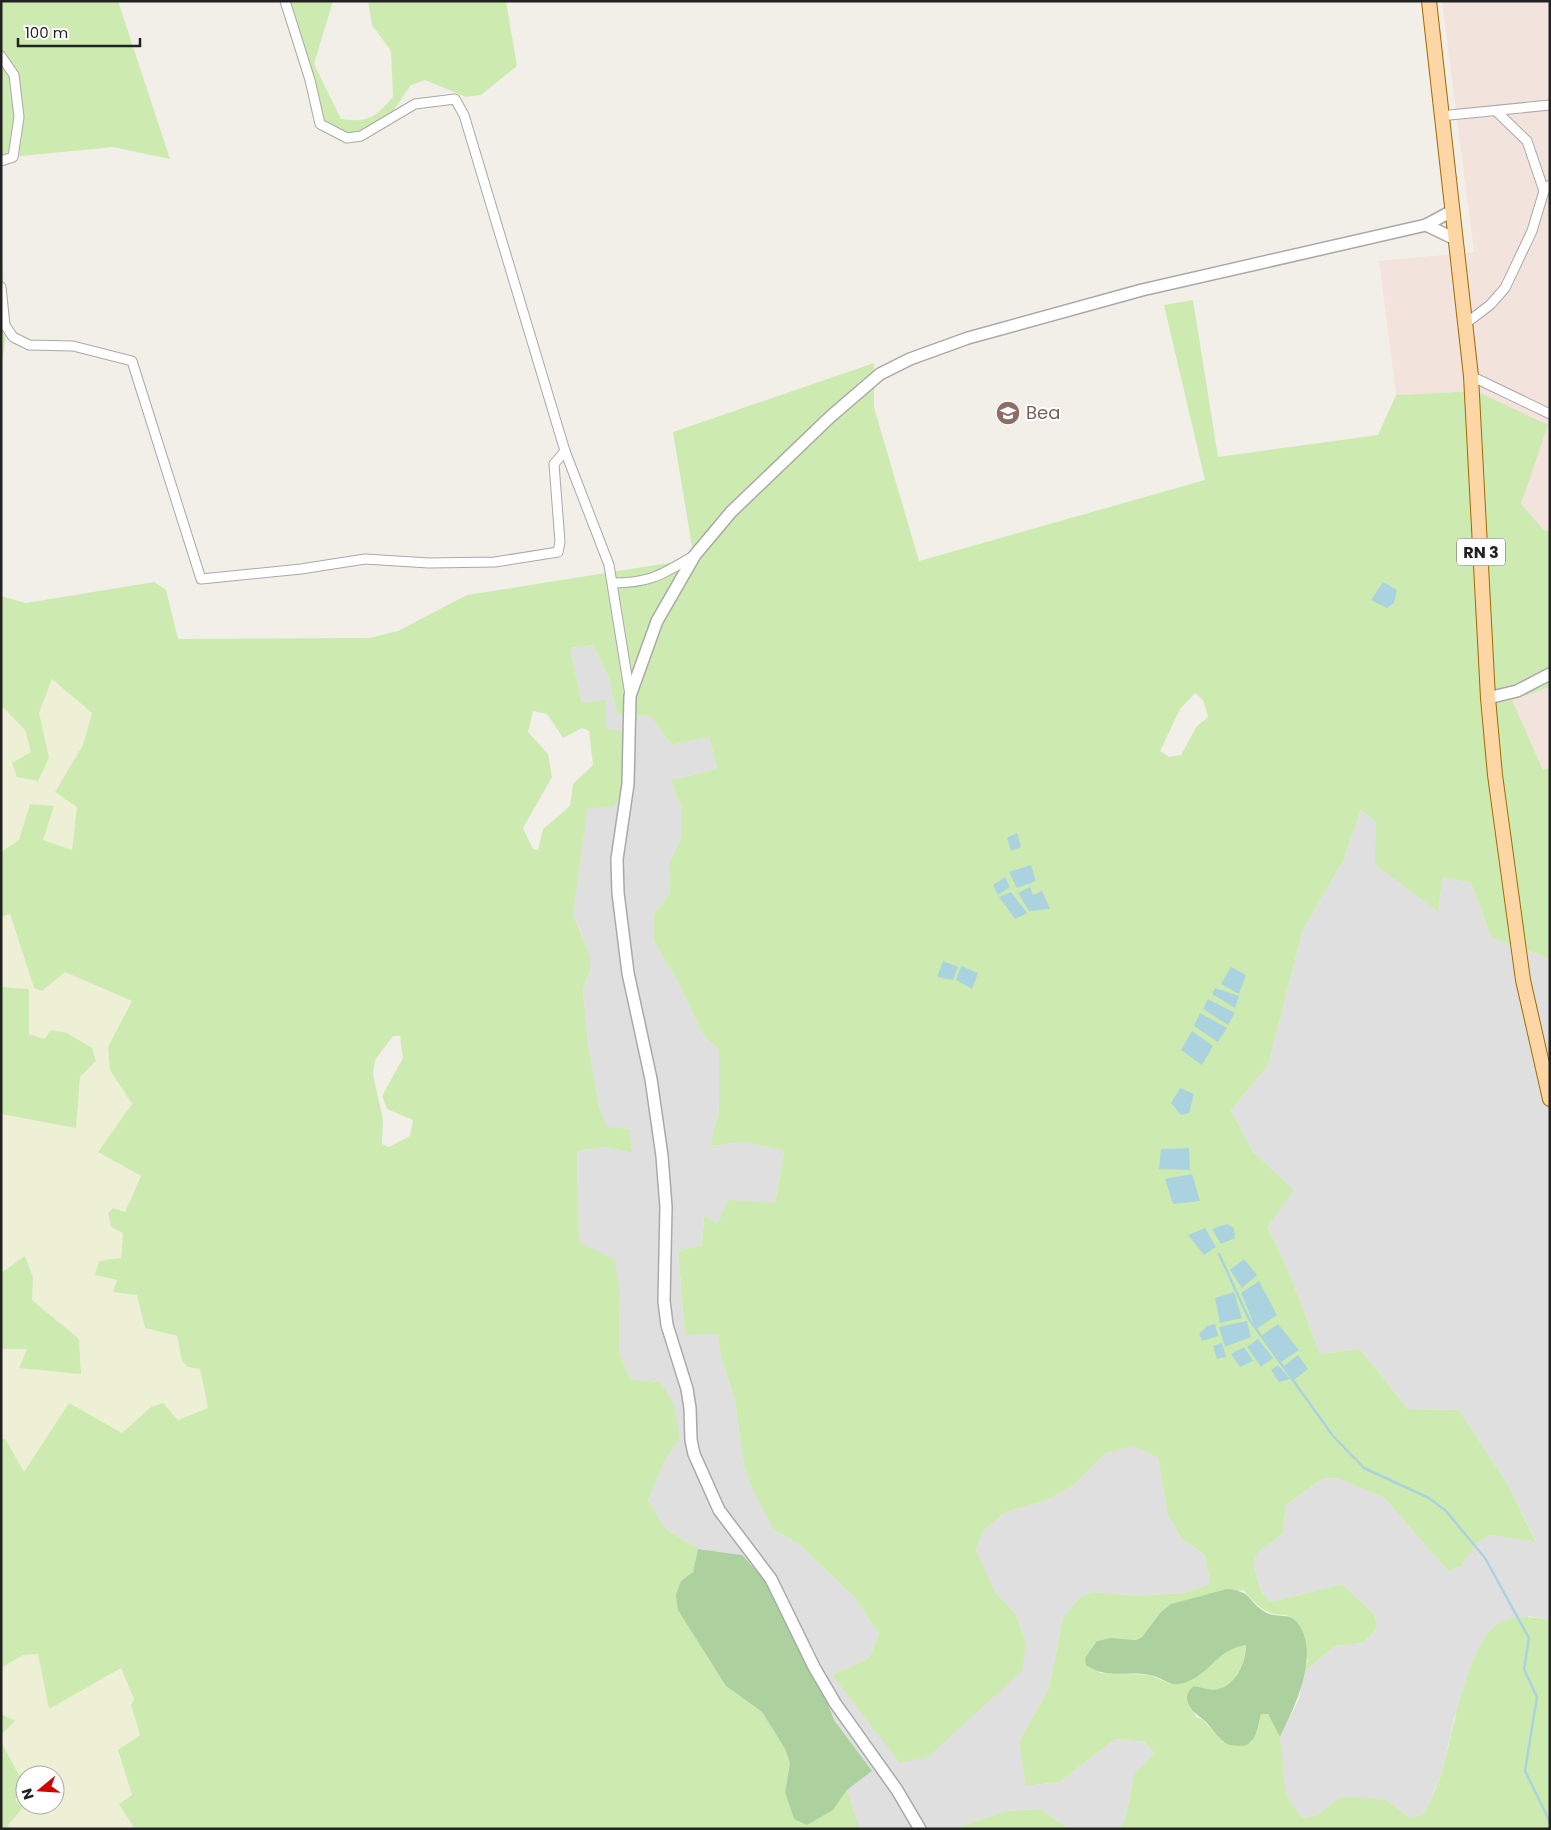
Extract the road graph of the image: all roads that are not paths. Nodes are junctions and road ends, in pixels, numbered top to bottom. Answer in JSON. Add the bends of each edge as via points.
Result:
{"nodes":[{"id":1,"x":285,"y":1,"type":"edge"},
{"id":2,"x":1429,"y":1,"type":"edge"},
{"id":3,"x":1,"y":56,"type":"edge"},
{"id":4,"x":1550,"y":105,"type":"edge"},
{"id":5,"x":1496,"y":111,"type":"junction"},
{"id":6,"x":1440,"y":116,"type":"junction"},
{"id":7,"x":1,"y":161,"type":"edge"},
{"id":8,"x":1547,"y":188,"type":"edge"},
{"id":9,"x":1452,"y":211,"type":"junction"},
{"id":10,"x":1426,"y":225,"type":"junction"},
{"id":11,"x":1455,"y":239,"type":"junction"},
{"id":12,"x":1,"y":287,"type":"edge"},
{"id":13,"x":1465,"y":324,"type":"junction"},
{"id":14,"x":1472,"y":376,"type":"junction"},
{"id":15,"x":1550,"y":414,"type":"edge"},
{"id":16,"x":566,"y":451,"type":"junction"},
{"id":17,"x":695,"y":555,"type":"junction"},
{"id":18,"x":613,"y":583,"type":"junction"},
{"id":19,"x":1550,"y":674,"type":"edge"},
{"id":20,"x":630,"y":696,"type":"junction"},
{"id":21,"x":1488,"y":698,"type":"junction"},
{"id":22,"x":1550,"y":1099,"type":"edge"},
{"id":23,"x":920,"y":1829,"type":"edge"}],
"edges":[{"from":1,"to":16,"type":"street","via":[[320,124],[347,138],[361,136],[414,104],[456,99],[464,115]]},
{"from":2,"to":6,"type":"main road","number":"RN 3"},
{"from":3,"to":7,"type":"street","via":[[14,76],[19,117],[13,157]]},
{"from":4,"to":5,"type":"street"},
{"from":5,"to":6,"type":"street"},
{"from":5,"to":8,"type":"street","via":[[1527,141]]},
{"from":6,"to":9,"type":"main road","number":"RN 3"},
{"from":8,"to":13,"type":"street","via":[[1532,231],[1505,288],[1490,305]]},
{"from":9,"to":10,"type":"street"},
{"from":9,"to":11,"type":"main road","number":"RN 3"},
{"from":10,"to":11,"type":"street"},
{"from":10,"to":17,"type":"street","via":[[1142,290],[968,338],[910,359],[880,374],[830,418],[731,512]]},
{"from":11,"to":13,"type":"main road","number":"RN 3"},
{"from":12,"to":16,"type":"street","via":[[5,325],[13,337],[29,345],[73,346],[132,361],[201,579],[365,559],[429,563],[495,562],[558,552],[554,464]]},
{"from":13,"to":14,"type":"main road","number":"RN 3"},
{"from":14,"to":15,"type":"street"},
{"from":14,"to":21,"type":"main road","number":"RN 3"},
{"from":16,"to":18,"type":"street"},
{"from":17,"to":18,"type":"street","via":[[657,577],[632,583]]},
{"from":17,"to":20,"type":"street","via":[[657,621]]},
{"from":18,"to":20,"type":"street","via":[[616,621]]},
{"from":19,"to":21,"type":"street","via":[[1517,691]]},
{"from":20,"to":23,"type":"street","via":[[628,784],[617,859],[618,893],[628,973],[651,1079],[662,1156],[667,1325],[687,1389],[694,1454],[719,1510],[771,1579],[835,1703],[897,1790]]},
{"from":21,"to":22,"type":"main road","number":"RN 3","via":[[1495,775],[1522,970]]}]}
